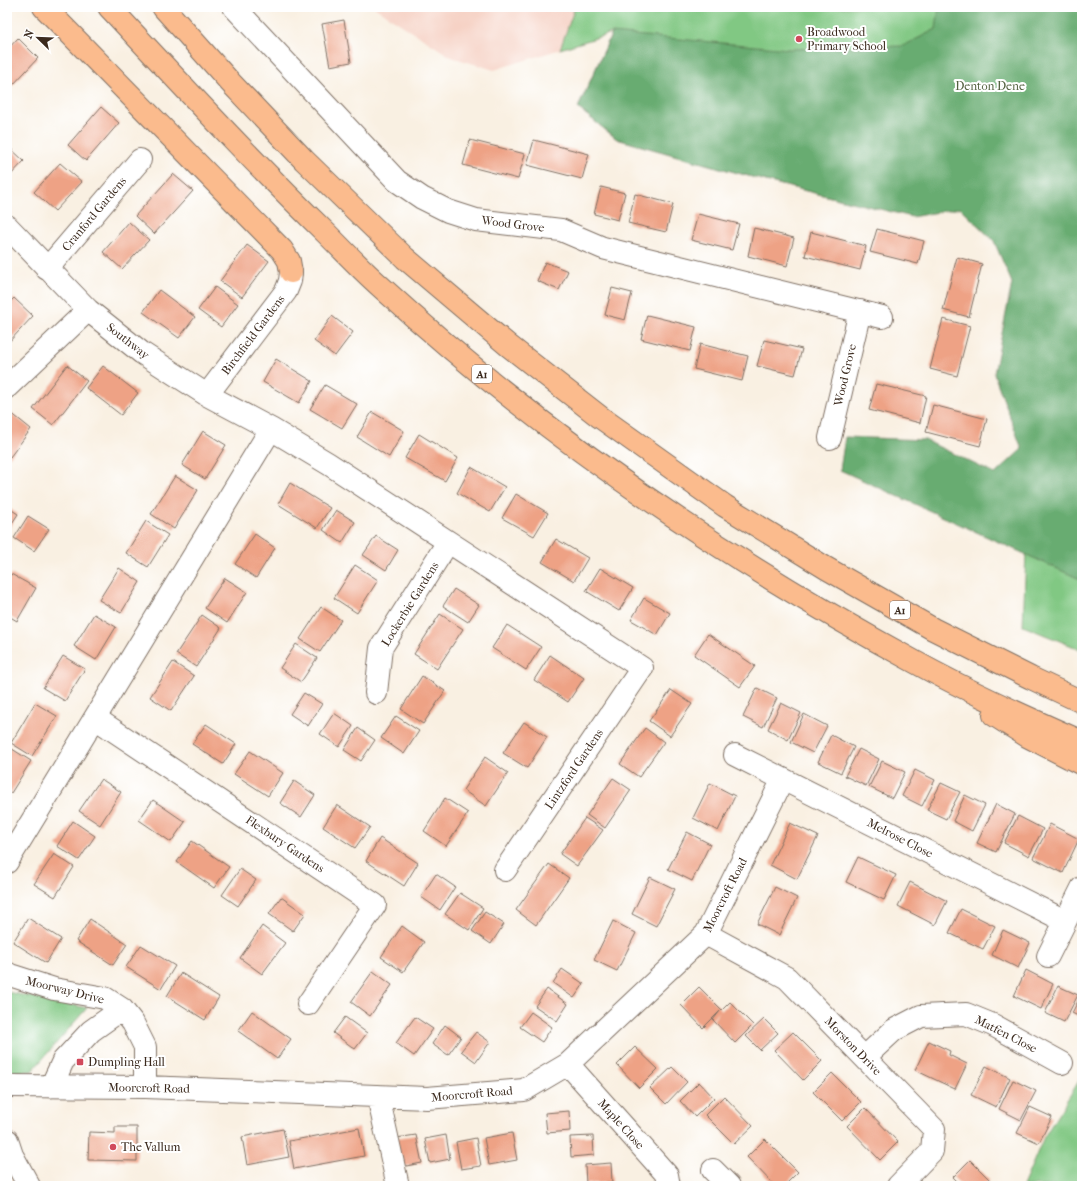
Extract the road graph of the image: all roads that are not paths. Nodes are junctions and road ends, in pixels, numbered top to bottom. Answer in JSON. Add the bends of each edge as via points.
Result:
{"nodes":[{"id":1,"x":44,"y":7,"type":"edge"},
{"id":2,"x":109,"y":7,"type":"edge"},
{"id":3,"x":163,"y":7,"type":"edge"},
{"id":4,"x":237,"y":8,"type":"edge"},
{"id":5,"x":140,"y":160,"type":"dead end"},
{"id":6,"x":7,"y":226,"type":"edge"},
{"id":7,"x":47,"y":269,"type":"junction"},
{"id":8,"x":291,"y":272,"type":"joint"},
{"id":9,"x":88,"y":310,"type":"junction"},
{"id":10,"x":860,"y":311,"type":"junction"},
{"id":11,"x":882,"y":317,"type":"dead end"},
{"id":12,"x":7,"y":387,"type":"edge"},
{"id":13,"x":207,"y":395,"type":"junction"},
{"id":14,"x":271,"y":429,"type":"junction"},
{"id":15,"x":830,"y":438,"type":"dead end"},
{"id":16,"x":448,"y":542,"type":"junction"},
{"id":17,"x":917,"y":663,"type":"junction"},
{"id":18,"x":642,"y":668,"type":"joint"},
{"id":19,"x":376,"y":693,"type":"dead end"},
{"id":20,"x":1082,"y":702,"type":"edge"},
{"id":21,"x":95,"y":718,"type":"junction"},
{"id":22,"x":1082,"y":742,"type":"edge"},
{"id":23,"x":735,"y":755,"type":"dead end"},
{"id":24,"x":1082,"y":764,"type":"edge"},
{"id":25,"x":783,"y":779,"type":"junction"},
{"id":26,"x":7,"y":862,"type":"edge"},
{"id":27,"x":505,"y":870,"type":"dead end"},
{"id":28,"x":1082,"y":888,"type":"edge"},
{"id":29,"x":1065,"y":921,"type":"junction"},
{"id":30,"x":706,"y":934,"type":"junction"},
{"id":31,"x":1048,"y":956,"type":"dead end"},
{"id":32,"x":7,"y":973,"type":"edge"},
{"id":33,"x":308,"y":1004,"type":"dead end"},
{"id":34,"x":122,"y":1009,"type":"junction"},
{"id":35,"x":865,"y":1057,"type":"junction"},
{"id":36,"x":1062,"y":1063,"type":"dead end"},
{"id":37,"x":568,"y":1064,"type":"junction"},
{"id":38,"x":7,"y":1086,"type":"edge"},
{"id":39,"x":51,"y":1087,"type":"junction"},
{"id":40,"x":145,"y":1087,"type":"junction"},
{"id":41,"x":378,"y":1096,"type":"junction"},
{"id":42,"x":7,"y":1140,"type":"edge"},
{"id":43,"x":713,"y":1170,"type":"dead end"},
{"id":44,"x":29,"y":1186,"type":"edge"},
{"id":45,"x":398,"y":1186,"type":"edge"},
{"id":46,"x":669,"y":1186,"type":"edge"},
{"id":47,"x":729,"y":1186,"type":"edge"},
{"id":48,"x":898,"y":1186,"type":"edge"}],
"edges":[{"from":1,"to":8,"type":"highway","via":[[282,250],[289,261]]},
{"from":2,"to":17,"type":"highway","number":"A1","via":[[279,187],[380,286],[485,377],[576,447],[701,534],[808,601]]},
{"from":3,"to":20,"type":"highway","number":"A1","via":[[299,154],[405,258],[509,346],[600,417],[725,506],[826,568],[933,629]]},
{"from":4,"to":10,"type":"street","name":"Wood Grove","via":[[397,181],[448,211],[476,220],[561,230],[603,248]]},
{"from":5,"to":7,"type":"street","name":"Cranford Gardens"},
{"from":6,"to":7,"type":"street","name":"Southway"},
{"from":7,"to":9,"type":"street","name":"Southway"},
{"from":8,"to":13,"type":"street","name":"Birchfield Gardens","via":[[286,291]]},
{"from":9,"to":12,"type":"street"},
{"from":9,"to":13,"type":"street","name":"Southway","via":[[142,353]]},
{"from":10,"to":11,"type":"street","name":"Wood Grove"},
{"from":10,"to":15,"type":"street","name":"Wood Grove"},
{"from":13,"to":14,"type":"street","name":"Southway"},
{"from":14,"to":16,"type":"street","name":"Southway"},
{"from":14,"to":21,"type":"street"},
{"from":16,"to":18,"type":"street","name":"Southway"},
{"from":16,"to":19,"type":"street","name":"Lockerbie Gardens","via":[[381,648]]},
{"from":17,"to":22,"type":"highway","number":"A1","via":[[1016,713]]},
{"from":17,"to":24,"type":"highway","number":"A1","via":[[1027,736]]},
{"from":18,"to":27,"type":"street","name":"Lintzford Gardens"},
{"from":21,"to":26,"type":"street"},
{"from":21,"to":33,"type":"street","name":"Flexbury Gardens","via":[[375,905]]},
{"from":23,"to":25,"type":"street","name":"Melrose Close"},
{"from":25,"to":29,"type":"street","name":"Melrose Close"},
{"from":25,"to":30,"type":"street","name":"Moorcroft Road"},
{"from":28,"to":29,"type":"street"},
{"from":29,"to":31,"type":"street"},
{"from":30,"to":35,"type":"street","name":"Morston Drive","via":[[787,978]]},
{"from":30,"to":37,"type":"street","name":"Moorcroft Road"},
{"from":32,"to":34,"type":"street","name":"Moorway Drive","via":[[54,989],[105,998]]},
{"from":34,"to":39,"type":"street","via":[[91,1031],[63,1061]]},
{"from":34,"to":40,"type":"street","via":[[133,1023],[145,1047]]},
{"from":35,"to":36,"type":"street","name":"Matfen Close","via":[[894,1030],[921,1016],[966,1014],[993,1025]]},
{"from":35,"to":48,"type":"street","name":"Morston Drive","via":[[934,1129],[932,1150]]},
{"from":37,"to":41,"type":"street","name":"Moorcroft Road","via":[[524,1090],[427,1098]]},
{"from":37,"to":46,"type":"street","name":"Maple Close","via":[[667,1175]]},
{"from":38,"to":39,"type":"street","name":"Moorcroft Road"},
{"from":39,"to":40,"type":"street","name":"Moorcroft Road"},
{"from":40,"to":41,"type":"street","name":"Moorcroft Road"},
{"from":41,"to":45,"type":"street"},
{"from":42,"to":44,"type":"street"},
{"from":43,"to":47,"type":"street"}]}
